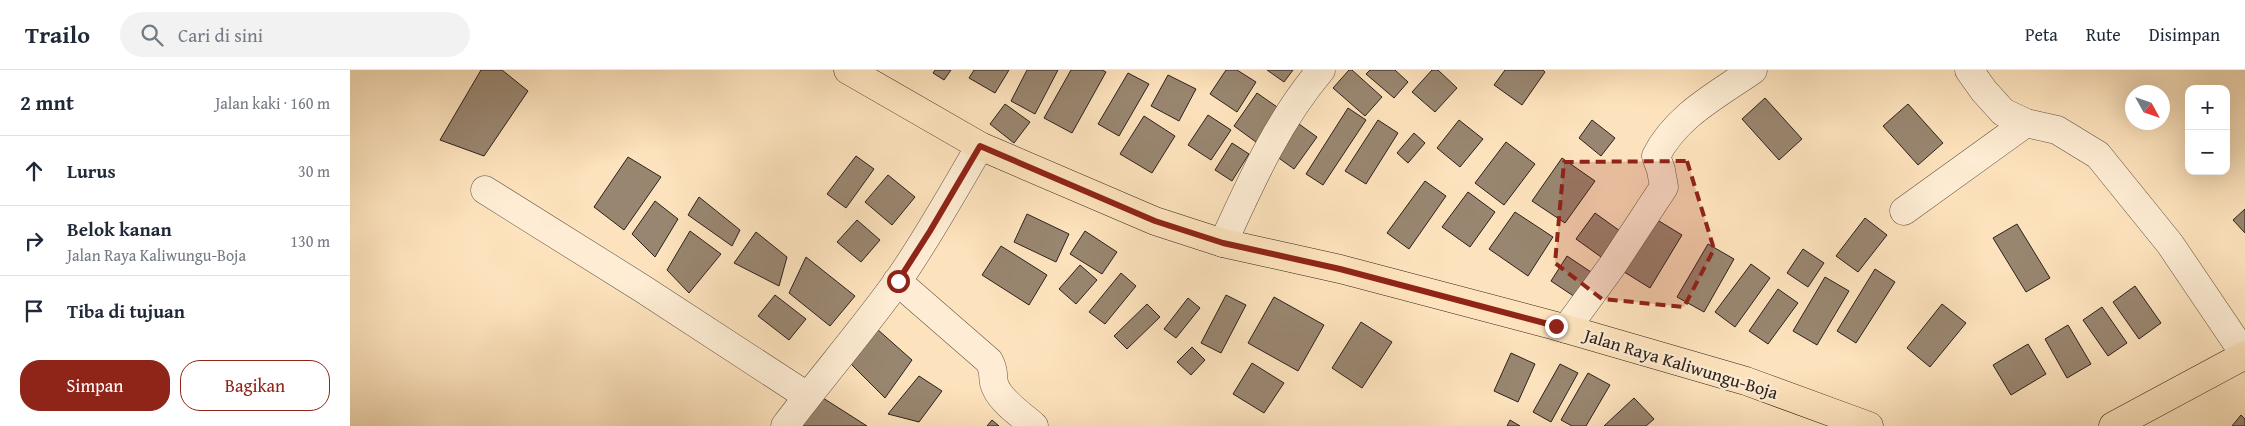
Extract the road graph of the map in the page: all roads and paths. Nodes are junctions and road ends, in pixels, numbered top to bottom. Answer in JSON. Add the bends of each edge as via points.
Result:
{"nodes":[{"id":1,"x":848,"y":70,"type":"edge"},
{"id":2,"x":1321,"y":70,"type":"edge"},
{"id":3,"x":1753,"y":70,"type":"edge"},
{"id":4,"x":1969,"y":70,"type":"edge"},
{"id":5,"x":2026,"y":123,"type":"junction"},
{"id":6,"x":980,"y":146,"type":"junction"},
{"id":7,"x":485,"y":190,"type":"dead end"},
{"id":8,"x":1904,"y":211,"type":"dead end"},
{"id":9,"x":1223,"y":243,"type":"junction"},
{"id":10,"x":898,"y":281,"type":"junction"},
{"id":11,"x":1566,"y":329,"type":"junction"},
{"id":12,"x":2245,"y":355,"type":"edge"},
{"id":13,"x":807,"y":396,"type":"junction"},
{"id":14,"x":785,"y":426,"type":"edge"},
{"id":15,"x":1034,"y":426,"type":"edge"},
{"id":16,"x":1868,"y":426,"type":"edge"},
{"id":17,"x":2113,"y":426,"type":"edge"}],
"edges":[{"from":1,"to":6,"type":"main road","name":"Jalan Raya Kaliwungu-Boja"},
{"from":2,"to":9,"type":"street","via":[[1260,161]]},
{"from":3,"to":11,"type":"street","via":[[1686,116],[1660,146],[1656,156],[1664,187]]},
{"from":4,"to":5,"type":"street","via":[[2003,112]]},
{"from":5,"to":8,"type":"street"},
{"from":5,"to":12,"type":"street","via":[[2057,130],[2098,156],[2170,244]]},
{"from":6,"to":9,"type":"main road","name":"Jalan Raya Kaliwungu-Boja","via":[[1155,221]]},
{"from":6,"to":10,"type":"street"},
{"from":7,"to":13,"type":"street"},
{"from":9,"to":11,"type":"main road","name":"Jalan Raya Kaliwungu-Boja","via":[[1340,269]]},
{"from":10,"to":13,"type":"street"},
{"from":10,"to":15,"type":"street","via":[[989,360],[994,370],[994,383],[1001,396]]},
{"from":11,"to":16,"type":"main road","name":"Jalan Raya Kaliwungu-Boja","via":[[1746,381]]},
{"from":12,"to":17,"type":"main road"},
{"from":13,"to":14,"type":"street"}]}
